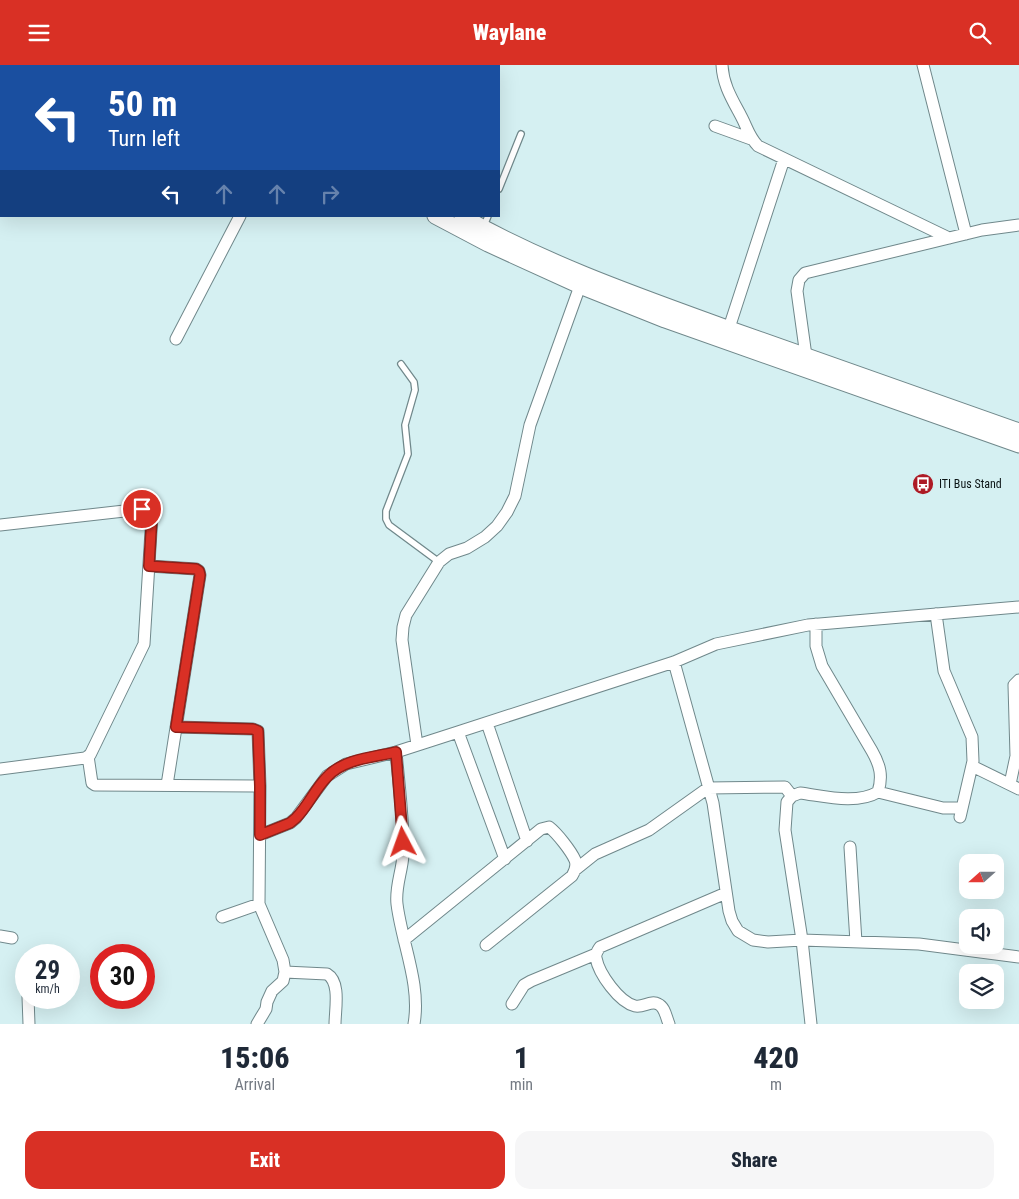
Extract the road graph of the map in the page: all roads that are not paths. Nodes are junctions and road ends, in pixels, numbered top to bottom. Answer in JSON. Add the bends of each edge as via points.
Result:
{"nodes":[{"id":1,"x":722,"y":65,"type":"edge"},
{"id":2,"x":923,"y":65,"type":"edge"},
{"id":3,"x":715,"y":126,"type":"dead end"},
{"id":4,"x":521,"y":134,"type":"dead end"},
{"id":5,"x":751,"y":139,"type":"junction"},
{"id":6,"x":784,"y":159,"type":"junction"},
{"id":7,"x":500,"y":186,"type":"edge"},
{"id":8,"x":239,"y":217,"type":"edge"},
{"id":9,"x":437,"y":217,"type":"edge"},
{"id":10,"x":466,"y":217,"type":"edge"},
{"id":11,"x":485,"y":222,"type":"edge"},
{"id":12,"x":1019,"y":225,"type":"edge"},
{"id":13,"x":966,"y":234,"type":"junction"},
{"id":14,"x":949,"y":239,"type":"junction"},
{"id":15,"x":580,"y":286,"type":"junction"},
{"id":16,"x":729,"y":328,"type":"junction"},
{"id":17,"x":176,"y":339,"type":"dead end"},
{"id":18,"x":806,"y":356,"type":"junction"},
{"id":19,"x":401,"y":364,"type":"dead end"},
{"id":20,"x":1014,"y":436,"type":"edge"},
{"id":21,"x":0,"y":525,"type":"edge"},
{"id":22,"x":439,"y":562,"type":"junction"},
{"id":23,"x":149,"y":566,"type":"junction"},
{"id":24,"x":1019,"y":607,"type":"edge"},
{"id":25,"x":936,"y":614,"type":"junction"},
{"id":26,"x":816,"y":625,"type":"junction"},
{"id":27,"x":674,"y":663,"type":"junction"},
{"id":28,"x":1019,"y":680,"type":"edge"},
{"id":29,"x":487,"y":723,"type":"junction"},
{"id":30,"x":176,"y":727,"type":"junction"},
{"id":31,"x":458,"y":732,"type":"junction"},
{"id":32,"x":417,"y":745,"type":"junction"},
{"id":33,"x":396,"y":752,"type":"junction"},
{"id":34,"x":88,"y":756,"type":"junction"},
{"id":35,"x":972,"y":766,"type":"junction"},
{"id":36,"x":0,"y":769,"type":"edge"},
{"id":37,"x":167,"y":785,"type":"junction"},
{"id":38,"x":260,"y":786,"type":"junction"},
{"id":39,"x":1015,"y":786,"type":"edge"},
{"id":40,"x":708,"y":788,"type":"junction"},
{"id":41,"x":878,"y":792,"type":"junction"},
{"id":42,"x":792,"y":796,"type":"junction"},
{"id":43,"x":260,"y":835,"type":"junction"},
{"id":44,"x":527,"y":841,"type":"junction"},
{"id":45,"x":850,"y":847,"type":"dead end"},
{"id":46,"x":505,"y":859,"type":"junction"},
{"id":47,"x":575,"y":870,"type":"junction"},
{"id":48,"x":726,"y":893,"type":"junction"},
{"id":49,"x":259,"y":904,"type":"junction"},
{"id":50,"x":222,"y":917,"type":"dead end"},
{"id":51,"x":0,"y":936,"type":"edge"},
{"id":52,"x":12,"y":938,"type":"dead end"},
{"id":53,"x":404,"y":940,"type":"junction"},
{"id":54,"x":802,"y":940,"type":"junction"},
{"id":55,"x":856,"y":942,"type":"junction"},
{"id":56,"x":486,"y":945,"type":"dead end"},
{"id":57,"x":596,"y":954,"type":"junction"},
{"id":58,"x":1019,"y":957,"type":"edge"},
{"id":59,"x":285,"y":972,"type":"junction"},
{"id":60,"x":512,"y":1004,"type":"dead end"},
{"id":61,"x":28,"y":1009,"type":"edge"},
{"id":62,"x":29,"y":1024,"type":"edge"},
{"id":63,"x":257,"y":1024,"type":"edge"},
{"id":64,"x":335,"y":1024,"type":"edge"},
{"id":65,"x":414,"y":1024,"type":"edge"},
{"id":66,"x":669,"y":1024,"type":"edge"},
{"id":67,"x":810,"y":1024,"type":"edge"}],
"edges":[{"from":1,"to":5,"type":"street","via":[[725,86]]},
{"from":2,"to":13,"type":"street"},
{"from":3,"to":5,"type":"street"},
{"from":4,"to":7,"type":"lane"},
{"from":5,"to":6,"type":"street","via":[[758,147]]},
{"from":6,"to":14,"type":"street"},
{"from":6,"to":16,"type":"street"},
{"from":8,"to":17,"type":"street"},
{"from":9,"to":15,"type":"street"},
{"from":10,"to":11,"type":"street"},
{"from":11,"to":16,"type":"street","via":[[584,275]]},
{"from":12,"to":13,"type":"street"},
{"from":13,"to":14,"type":"street"},
{"from":14,"to":18,"type":"street","via":[[805,273],[799,280],[797,291]]},
{"from":15,"to":20,"type":"street","via":[[665,320]]},
{"from":15,"to":22,"type":"street","via":[[530,425],[515,495],[507,511],[485,537]]},
{"from":16,"to":18,"type":"street"},
{"from":18,"to":20,"type":"street"},
{"from":19,"to":22,"type":"lane","via":[[414,382],[415,390],[405,425],[408,454],[386,511],[386,519],[389,525]]},
{"from":21,"to":23,"type":"street","via":[[142,509],[152,515]]},
{"from":22,"to":32,"type":"street","via":[[406,615],[403,627],[402,640]]},
{"from":23,"to":30,"type":"street","via":[[196,569],[200,575]]},
{"from":23,"to":34,"type":"street","via":[[144,644]]},
{"from":24,"to":25,"type":"street"},
{"from":25,"to":26,"type":"street"},
{"from":25,"to":35,"type":"street","via":[[944,671],[972,737]]},
{"from":26,"to":27,"type":"street","via":[[716,644]]},
{"from":26,"to":41,"type":"street","via":[[816,646],[822,666],[879,763],[882,773]]},
{"from":27,"to":29,"type":"street"},
{"from":27,"to":40,"type":"street"},
{"from":28,"to":39,"type":"street","via":[[1014,685]]},
{"from":29,"to":31,"type":"street"},
{"from":29,"to":44,"type":"street"},
{"from":30,"to":37,"type":"street"},
{"from":30,"to":38,"type":"street","via":[[258,731]]},
{"from":31,"to":32,"type":"street"},
{"from":31,"to":46,"type":"street"},
{"from":32,"to":33,"type":"street"},
{"from":33,"to":43,"type":"street","via":[[337,768],[327,776],[296,818]]},
{"from":33,"to":53,"type":"street","via":[[403,859],[396,890]]},
{"from":34,"to":36,"type":"street"},
{"from":34,"to":37,"type":"street","via":[[95,785]]},
{"from":35,"to":39,"type":"street"},
{"from":35,"to":41,"type":"street","via":[[961,813]]},
{"from":37,"to":38,"type":"street"},
{"from":38,"to":43,"type":"street"},
{"from":40,"to":42,"type":"street","via":[[785,787]]},
{"from":40,"to":47,"type":"street","via":[[650,830],[595,855]]},
{"from":40,"to":48,"type":"street"},
{"from":41,"to":42,"type":"street","via":[[857,799],[800,793]]},
{"from":42,"to":54,"type":"street","via":[[787,802],[785,830]]},
{"from":43,"to":49,"type":"street"},
{"from":44,"to":46,"type":"street"},
{"from":44,"to":47,"type":"street","via":[[541,829],[549,827],[576,861]]},
{"from":45,"to":55,"type":"street"},
{"from":46,"to":53,"type":"street"},
{"from":47,"to":56,"type":"street","via":[[572,876]]},
{"from":48,"to":54,"type":"street","via":[[732,921],[744,936],[768,942]]},
{"from":48,"to":57,"type":"street","via":[[600,947]]},
{"from":49,"to":50,"type":"street"},
{"from":49,"to":59,"type":"street"},
{"from":51,"to":52,"type":"street"},
{"from":53,"to":65,"type":"street","via":[[416,1001]]},
{"from":54,"to":55,"type":"street"},
{"from":54,"to":67,"type":"street"},
{"from":55,"to":58,"type":"street","via":[[919,944]]},
{"from":57,"to":60,"type":"street","via":[[524,985]]},
{"from":57,"to":66,"type":"street","via":[[602,972],[616,993],[640,1007],[659,1004]]},
{"from":59,"to":63,"type":"street","via":[[283,981],[272,991]]},
{"from":59,"to":64,"type":"street","via":[[332,977],[336,984]]},
{"from":61,"to":62,"type":"street"}]}
